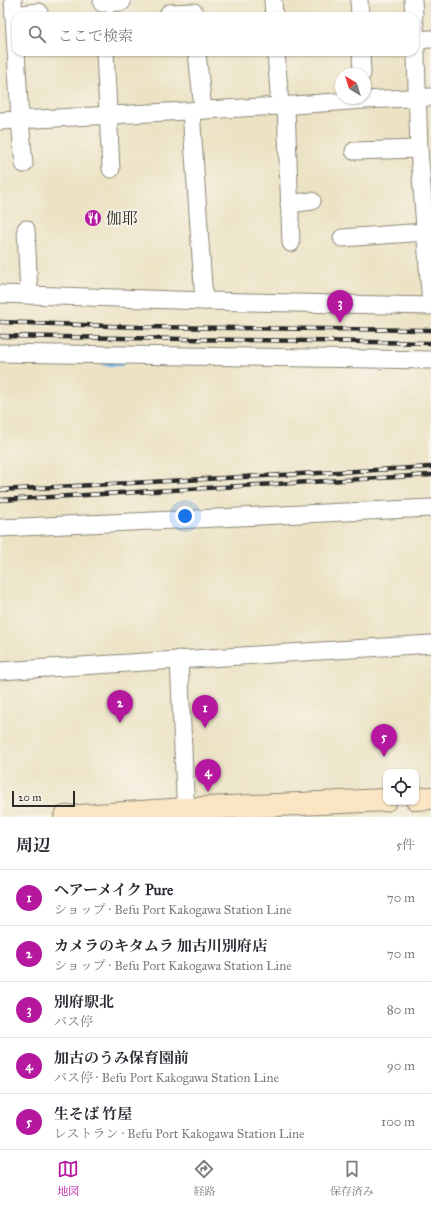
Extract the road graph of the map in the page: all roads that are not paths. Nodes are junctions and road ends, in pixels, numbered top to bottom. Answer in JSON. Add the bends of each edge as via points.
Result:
{"nodes":[{"id":1,"x":273,"y":0,"type":"edge"},
{"id":2,"x":359,"y":0,"type":"edge"},
{"id":3,"x":413,"y":0,"type":"edge"},
{"id":4,"x":122,"y":2,"type":"dead end"},
{"id":5,"x":103,"y":6,"type":"edge"},
{"id":6,"x":14,"y":8,"type":"edge"},
{"id":7,"x":193,"y":9,"type":"edge"},
{"id":8,"x":39,"y":12,"type":"dead end"},
{"id":9,"x":175,"y":12,"type":"edge"},
{"id":10,"x":274,"y":12,"type":"edge"},
{"id":11,"x":360,"y":12,"type":"edge"},
{"id":12,"x":414,"y":12,"type":"edge"},
{"id":13,"x":421,"y":34,"type":"edge"},
{"id":14,"x":17,"y":56,"type":"edge"},
{"id":15,"x":105,"y":56,"type":"edge"},
{"id":16,"x":197,"y":56,"type":"edge"},
{"id":17,"x":277,"y":56,"type":"edge"},
{"id":18,"x":361,"y":56,"type":"edge"},
{"id":19,"x":362,"y":68,"type":"edge"},
{"id":20,"x":425,"y":98,"type":"edge"},
{"id":21,"x":371,"y":99,"type":"edge"},
{"id":22,"x":335,"y":102,"type":"edge"},
{"id":23,"x":283,"y":106,"type":"junction"},
{"id":24,"x":197,"y":110,"type":"junction"},
{"id":25,"x":108,"y":116,"type":"junction"},
{"id":26,"x":20,"y":120,"type":"junction"},
{"id":27,"x":0,"y":122,"type":"edge"},
{"id":28,"x":420,"y":149,"type":"junction"},
{"id":29,"x":354,"y":151,"type":"dead end"},
{"id":30,"x":24,"y":164,"type":"dead end"},
{"id":31,"x":111,"y":169,"type":"dead end"},
{"id":32,"x":312,"y":201,"type":"dead end"},
{"id":33,"x":289,"y":204,"type":"junction"},
{"id":34,"x":26,"y":229,"type":"dead end"},
{"id":35,"x":426,"y":232,"type":"junction"},
{"id":36,"x":342,"y":238,"type":"dead end"},
{"id":37,"x":291,"y":243,"type":"dead end"},
{"id":38,"x":0,"y":294,"type":"edge"},
{"id":39,"x":29,"y":295,"type":"junction"},
{"id":40,"x":204,"y":301,"type":"junction"},
{"id":41,"x":431,"y":306,"type":"edge"},
{"id":42,"x":0,"y":353,"type":"edge"},
{"id":43,"x":431,"y":360,"type":"edge"},
{"id":44,"x":431,"y":508,"type":"edge"},
{"id":45,"x":0,"y":528,"type":"edge"},
{"id":46,"x":431,"y":644,"type":"edge"},
{"id":47,"x":179,"y":659,"type":"junction"},
{"id":48,"x":0,"y":671,"type":"edge"},
{"id":49,"x":431,"y":798,"type":"edge"},
{"id":50,"x":419,"y":799,"type":"edge"},
{"id":51,"x":383,"y":800,"type":"edge"},
{"id":52,"x":186,"y":813,"type":"edge"},
{"id":53,"x":65,"y":817,"type":"edge"}],
"edges":[{"from":1,"to":10,"type":"street"},
{"from":2,"to":11,"type":"street"},
{"from":3,"to":12,"type":"street"},
{"from":4,"to":5,"type":"street"},
{"from":6,"to":8,"type":"street"},
{"from":7,"to":9,"type":"street"},
{"from":13,"to":20,"type":"street"},
{"from":14,"to":26,"type":"street"},
{"from":15,"to":25,"type":"street"},
{"from":16,"to":24,"type":"street"},
{"from":17,"to":23,"type":"street"},
{"from":18,"to":19,"type":"street"},
{"from":20,"to":21,"type":"street"},
{"from":20,"to":28,"type":"street"},
{"from":22,"to":23,"type":"street"},
{"from":23,"to":24,"type":"street"},
{"from":23,"to":33,"type":"street"},
{"from":24,"to":25,"type":"street"},
{"from":24,"to":40,"type":"street"},
{"from":25,"to":26,"type":"street"},
{"from":25,"to":31,"type":"street"},
{"from":26,"to":27,"type":"street"},
{"from":26,"to":30,"type":"street"},
{"from":28,"to":29,"type":"street"},
{"from":28,"to":35,"type":"street"},
{"from":32,"to":33,"type":"street"},
{"from":33,"to":37,"type":"street"},
{"from":34,"to":39,"type":"street"},
{"from":35,"to":36,"type":"street"},
{"from":35,"to":41,"type":"street"},
{"from":38,"to":39,"type":"street"},
{"from":39,"to":40,"type":"street"},
{"from":40,"to":41,"type":"street"},
{"from":42,"to":43,"type":"street"},
{"from":44,"to":45,"type":"street"},
{"from":46,"to":47,"type":"street"},
{"from":47,"to":48,"type":"street"},
{"from":47,"to":52,"type":"street"},
{"from":49,"to":50,"type":"main road"},
{"from":51,"to":52,"type":"main road"},
{"from":52,"to":53,"type":"main road"}]}
